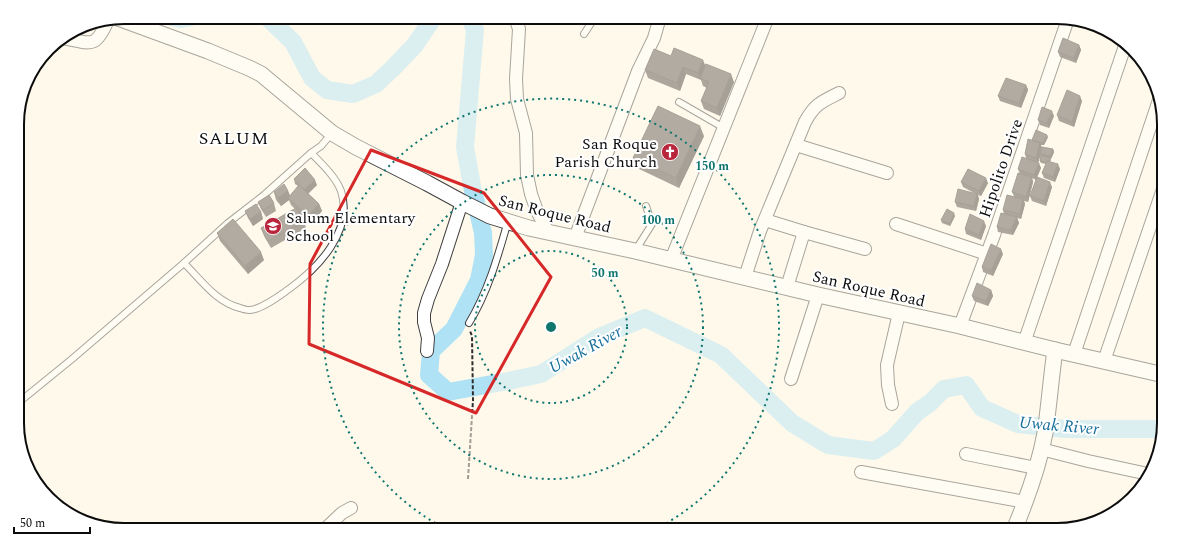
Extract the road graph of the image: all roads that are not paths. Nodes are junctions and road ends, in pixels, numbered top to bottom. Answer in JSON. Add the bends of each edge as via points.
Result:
{"nodes":[{"id":1,"x":134,"y":24,"type":"edge"},
{"id":2,"x":517,"y":24,"type":"edge"},
{"id":3,"x":590,"y":24,"type":"edge"},
{"id":4,"x":658,"y":24,"type":"edge"},
{"id":5,"x":765,"y":24,"type":"edge"},
{"id":6,"x":1066,"y":25,"type":"edge"},
{"id":7,"x":105,"y":26,"type":"edge"},
{"id":8,"x":584,"y":34,"type":"dead end"},
{"id":9,"x":70,"y":40,"type":"edge"},
{"id":10,"x":1124,"y":50,"type":"edge"},
{"id":11,"x":839,"y":94,"type":"dead end"},
{"id":12,"x":679,"y":102,"type":"dead end"},
{"id":13,"x":1156,"y":110,"type":"edge"},
{"id":14,"x":724,"y":128,"type":"junction"},
{"id":15,"x":332,"y":133,"type":"junction"},
{"id":16,"x":796,"y":144,"type":"junction"},
{"id":17,"x":311,"y":153,"type":"junction"},
{"id":18,"x":886,"y":173,"type":"dead end"},
{"id":19,"x":468,"y":205,"type":"junction"},
{"id":20,"x":646,"y":206,"type":"dead end"},
{"id":21,"x":1157,"y":206,"type":"edge"},
{"id":22,"x":765,"y":220,"type":"junction"},
{"id":23,"x":508,"y":221,"type":"junction"},
{"id":24,"x":896,"y":224,"type":"dead end"},
{"id":25,"x":548,"y":232,"type":"junction"},
{"id":26,"x":804,"y":232,"type":"junction"},
{"id":27,"x":575,"y":238,"type":"junction"},
{"id":28,"x":865,"y":249,"type":"dead end"},
{"id":29,"x":635,"y":250,"type":"junction"},
{"id":30,"x":987,"y":254,"type":"junction"},
{"id":31,"x":671,"y":260,"type":"junction"},
{"id":32,"x":184,"y":263,"type":"junction"},
{"id":33,"x":745,"y":277,"type":"junction"},
{"id":34,"x":787,"y":287,"type":"junction"},
{"id":35,"x":818,"y":295,"type":"junction"},
{"id":36,"x":899,"y":313,"type":"junction"},
{"id":37,"x":469,"y":323,"type":"road end"},
{"id":38,"x":960,"y":326,"type":"junction"},
{"id":39,"x":1024,"y":343,"type":"junction"},
{"id":40,"x":1055,"y":350,"type":"junction"},
{"id":41,"x":427,"y":351,"type":"dead end"},
{"id":42,"x":1074,"y":354,"type":"junction"},
{"id":43,"x":1104,"y":361,"type":"junction"},
{"id":44,"x":1157,"y":373,"type":"edge"},
{"id":45,"x":791,"y":378,"type":"dead end"},
{"id":46,"x":24,"y":398,"type":"edge"},
{"id":47,"x":892,"y":404,"type":"dead end"},
{"id":48,"x":1041,"y":449,"type":"junction"},
{"id":49,"x":966,"y":454,"type":"dead end"},
{"id":50,"x":1036,"y":468,"type":"junction"},
{"id":51,"x":861,"y":472,"type":"dead end"},
{"id":52,"x":1144,"y":473,"type":"edge"},
{"id":53,"x":1025,"y":502,"type":"junction"},
{"id":54,"x":351,"y":508,"type":"dead end"},
{"id":55,"x":331,"y":523,"type":"edge"},
{"id":56,"x":1017,"y":523,"type":"edge"}],
"edges":[{"from":1,"to":15,"type":"street","name":"San Roque Road","via":[[227,58],[261,74]]},
{"from":2,"to":25,"type":"street","via":[[517,99],[526,133],[527,175],[537,211]]},
{"from":3,"to":8,"type":"lane"},
{"from":4,"to":27,"type":"street"},
{"from":5,"to":14,"type":"street"},
{"from":6,"to":30,"type":"street","name":"Hipolito Drive"},
{"from":7,"to":9,"type":"street","via":[[94,42]]},
{"from":10,"to":39,"type":"street"},
{"from":11,"to":16,"type":"street","via":[[821,102],[812,110]]},
{"from":12,"to":14,"type":"lane"},
{"from":13,"to":42,"type":"street"},
{"from":14,"to":31,"type":"street"},
{"from":15,"to":17,"type":"lane"},
{"from":15,"to":19,"type":"street","name":"San Roque Road"},
{"from":16,"to":18,"type":"street"},
{"from":16,"to":22,"type":"street"},
{"from":17,"to":32,"type":"lane"},
{"from":17,"to":32,"type":"lane","via":[[328,171],[341,191],[343,218],[339,235],[331,248],[302,280],[268,304],[249,310],[219,299]]},
{"from":19,"to":23,"type":"street","name":"San Roque Road","via":[[490,216]]},
{"from":19,"to":41,"type":"street","via":[[424,313],[428,338]]},
{"from":20,"to":29,"type":"lane","via":[[652,224]]},
{"from":21,"to":43,"type":"street"},
{"from":22,"to":26,"type":"street"},
{"from":22,"to":33,"type":"street"},
{"from":23,"to":25,"type":"street","name":"San Roque Road"},
{"from":23,"to":37,"type":"lane","via":[[479,307]]},
{"from":24,"to":30,"type":"street"},
{"from":25,"to":27,"type":"street","name":"San Roque Road"},
{"from":26,"to":28,"type":"street"},
{"from":26,"to":34,"type":"street"},
{"from":27,"to":29,"type":"street","name":"San Roque Road"},
{"from":29,"to":31,"type":"street","name":"San Roque Road"},
{"from":30,"to":38,"type":"street","name":"Hipolito Drive"},
{"from":31,"to":33,"type":"street","name":"San Roque Road"},
{"from":32,"to":46,"type":"lane"},
{"from":33,"to":34,"type":"street","name":"San Roque Road"},
{"from":34,"to":35,"type":"street","name":"San Roque Road"},
{"from":35,"to":36,"type":"street","name":"San Roque Road"},
{"from":35,"to":45,"type":"street"},
{"from":36,"to":38,"type":"street","name":"San Roque Road"},
{"from":36,"to":47,"type":"street","via":[[887,365]]},
{"from":38,"to":39,"type":"street","name":"San Roque Road"},
{"from":39,"to":40,"type":"street","name":"San Roque Road"},
{"from":40,"to":42,"type":"street","name":"San Roque Road"},
{"from":40,"to":48,"type":"street"},
{"from":42,"to":43,"type":"street","name":"San Roque Road"},
{"from":43,"to":44,"type":"street","name":"San Roque Road"},
{"from":48,"to":50,"type":"street"},
{"from":48,"to":52,"type":"street"},
{"from":49,"to":50,"type":"street"},
{"from":50,"to":53,"type":"street"},
{"from":51,"to":53,"type":"street"},
{"from":53,"to":56,"type":"street"},
{"from":54,"to":55,"type":"street","via":[[342,512]]}]}
